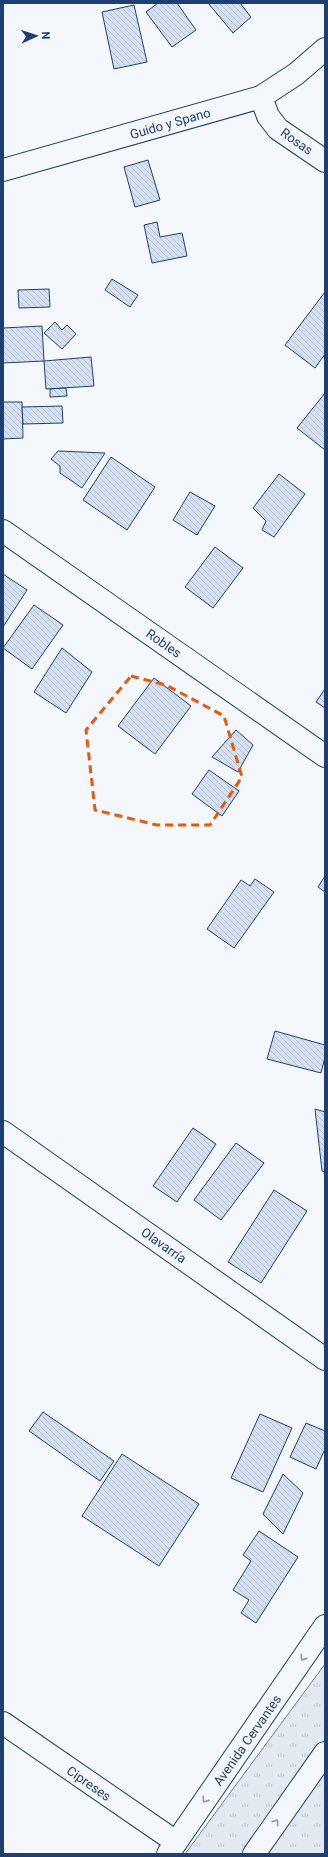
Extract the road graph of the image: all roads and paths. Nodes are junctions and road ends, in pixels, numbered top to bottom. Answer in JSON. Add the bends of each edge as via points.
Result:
{"nodes":[{"id":1,"x":325,"y":49,"type":"edge"},
{"id":2,"x":261,"y":97,"type":"junction"},
{"id":3,"x":325,"y":161,"type":"edge"},
{"id":4,"x":3,"y":170,"type":"edge"},
{"id":5,"x":3,"y":531,"type":"edge"},
{"id":6,"x":325,"y":756,"type":"edge"},
{"id":7,"x":3,"y":1132,"type":"edge"},
{"id":8,"x":325,"y":1359,"type":"edge"},
{"id":9,"x":325,"y":1626,"type":"edge"},
{"id":10,"x":3,"y":1723,"type":"edge"},
{"id":11,"x":325,"y":1752,"type":"edge"},
{"id":12,"x":172,"y":1848,"type":"edge"},
{"id":13,"x":254,"y":1854,"type":"edge"}],
"edges":[{"from":1,"to":2,"type":"street","name":"Guido y Spano","via":[[296,74]]},
{"from":2,"to":3,"type":"street","name":"Rosas","via":[[268,116],[278,128]]},
{"from":2,"to":4,"type":"street","name":"Guido y Spano"},
{"from":5,"to":6,"type":"street","name":"Robles"},
{"from":7,"to":8,"type":"street","name":"Olavarría"},
{"from":9,"to":12,"type":"street","name":"Avenida Cervantes","one_way":true},
{"from":10,"to":12,"type":"street","name":"Cipreses"},
{"from":13,"to":11,"type":"street","one_way":true}]}
